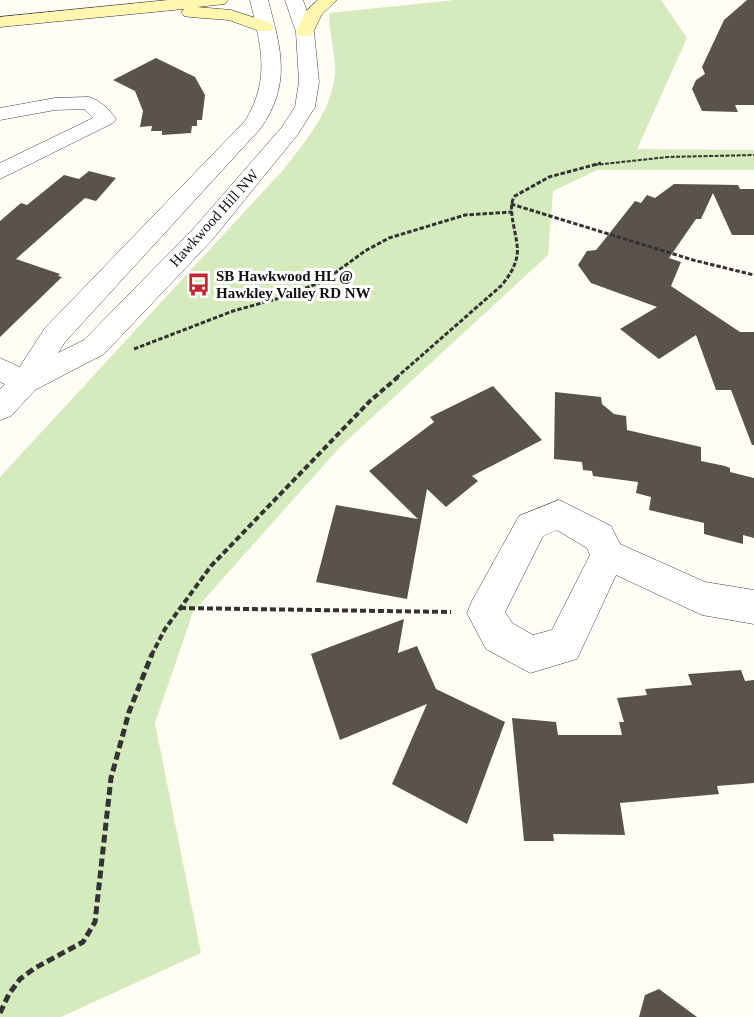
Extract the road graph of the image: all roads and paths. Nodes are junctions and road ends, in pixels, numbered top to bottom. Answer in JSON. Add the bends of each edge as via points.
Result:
{"nodes":[{"id":1,"x":100,"y":0,"type":"edge"},
{"id":2,"x":219,"y":0,"type":"edge"},
{"id":3,"x":259,"y":0,"type":"edge"},
{"id":4,"x":294,"y":0,"type":"edge"},
{"id":5,"x":328,"y":0,"type":"edge"},
{"id":6,"x":0,"y":8,"type":"edge"},
{"id":7,"x":125,"y":10,"type":"junction"},
{"id":8,"x":0,"y":22,"type":"edge"},
{"id":9,"x":265,"y":27,"type":"junction"},
{"id":10,"x":305,"y":32,"type":"junction"},
{"id":11,"x":0,"y":114,"type":"edge"},
{"id":12,"x":754,"y":155,"type":"edge"},
{"id":13,"x":2,"y":169,"type":"edge"},
{"id":14,"x":511,"y":204,"type":"junction"},
{"id":15,"x":512,"y":212,"type":"junction"},
{"id":16,"x":754,"y":275,"type":"edge"},
{"id":17,"x":129,"y":351,"type":"dead end"},
{"id":18,"x":12,"y":375,"type":"edge"},
{"id":19,"x":0,"y":408,"type":"edge"},
{"id":20,"x":608,"y":555,"type":"junction"},
{"id":21,"x":179,"y":608,"type":"junction"},
{"id":22,"x":754,"y":608,"type":"edge"},
{"id":23,"x":485,"y":613,"type":"junction"},
{"id":24,"x":0,"y":1013,"type":"edge"}],
"edges":[{"from":1,"to":6,"type":"main road"},
{"from":2,"to":7,"type":"main road"},
{"from":3,"to":9,"type":"street","name":"Hawkwood Hill NW"},
{"from":4,"to":10,"type":"street","name":"Hawkwood Hill NW"},
{"from":5,"to":10,"type":"main road","via":[[314,12]]},
{"from":7,"to":8,"type":"main road"},
{"from":7,"to":9,"type":"main road","via":[[231,15]]},
{"from":9,"to":18,"type":"street","name":"Hawkwood Hill NW","via":[[273,60],[272,89],[263,111]]},
{"from":10,"to":18,"type":"street","name":"Hawkwood Hill NW","via":[[309,82],[305,107],[291,130],[203,234],[94,348]]},
{"from":11,"to":13,"type":"street","via":[[55,104],[89,103],[106,119]]},
{"from":12,"to":14,"type":"path","via":[[673,156],[581,167],[543,178],[514,196]]},
{"from":14,"to":15,"type":"path"},
{"from":14,"to":16,"type":"path","via":[[559,215],[713,267]]},
{"from":15,"to":17,"type":"path","via":[[465,215],[389,238],[324,281]]},
{"from":15,"to":21,"type":"path","via":[[518,260],[502,285],[370,401],[211,566]]},
{"from":18,"to":19,"type":"street","name":"Hawkwood Hill NW"},
{"from":20,"to":22,"type":"street","via":[[702,598]]},
{"from":20,"to":23,"type":"street","via":[[599,537],[559,514],[531,526]]},
{"from":20,"to":23,"type":"street","via":[[564,646],[530,654],[499,636]]},
{"from":21,"to":23,"type":"path"},
{"from":21,"to":24,"type":"path","via":[[151,656],[129,712],[111,778],[95,922],[84,941],[17,980]]}]}
